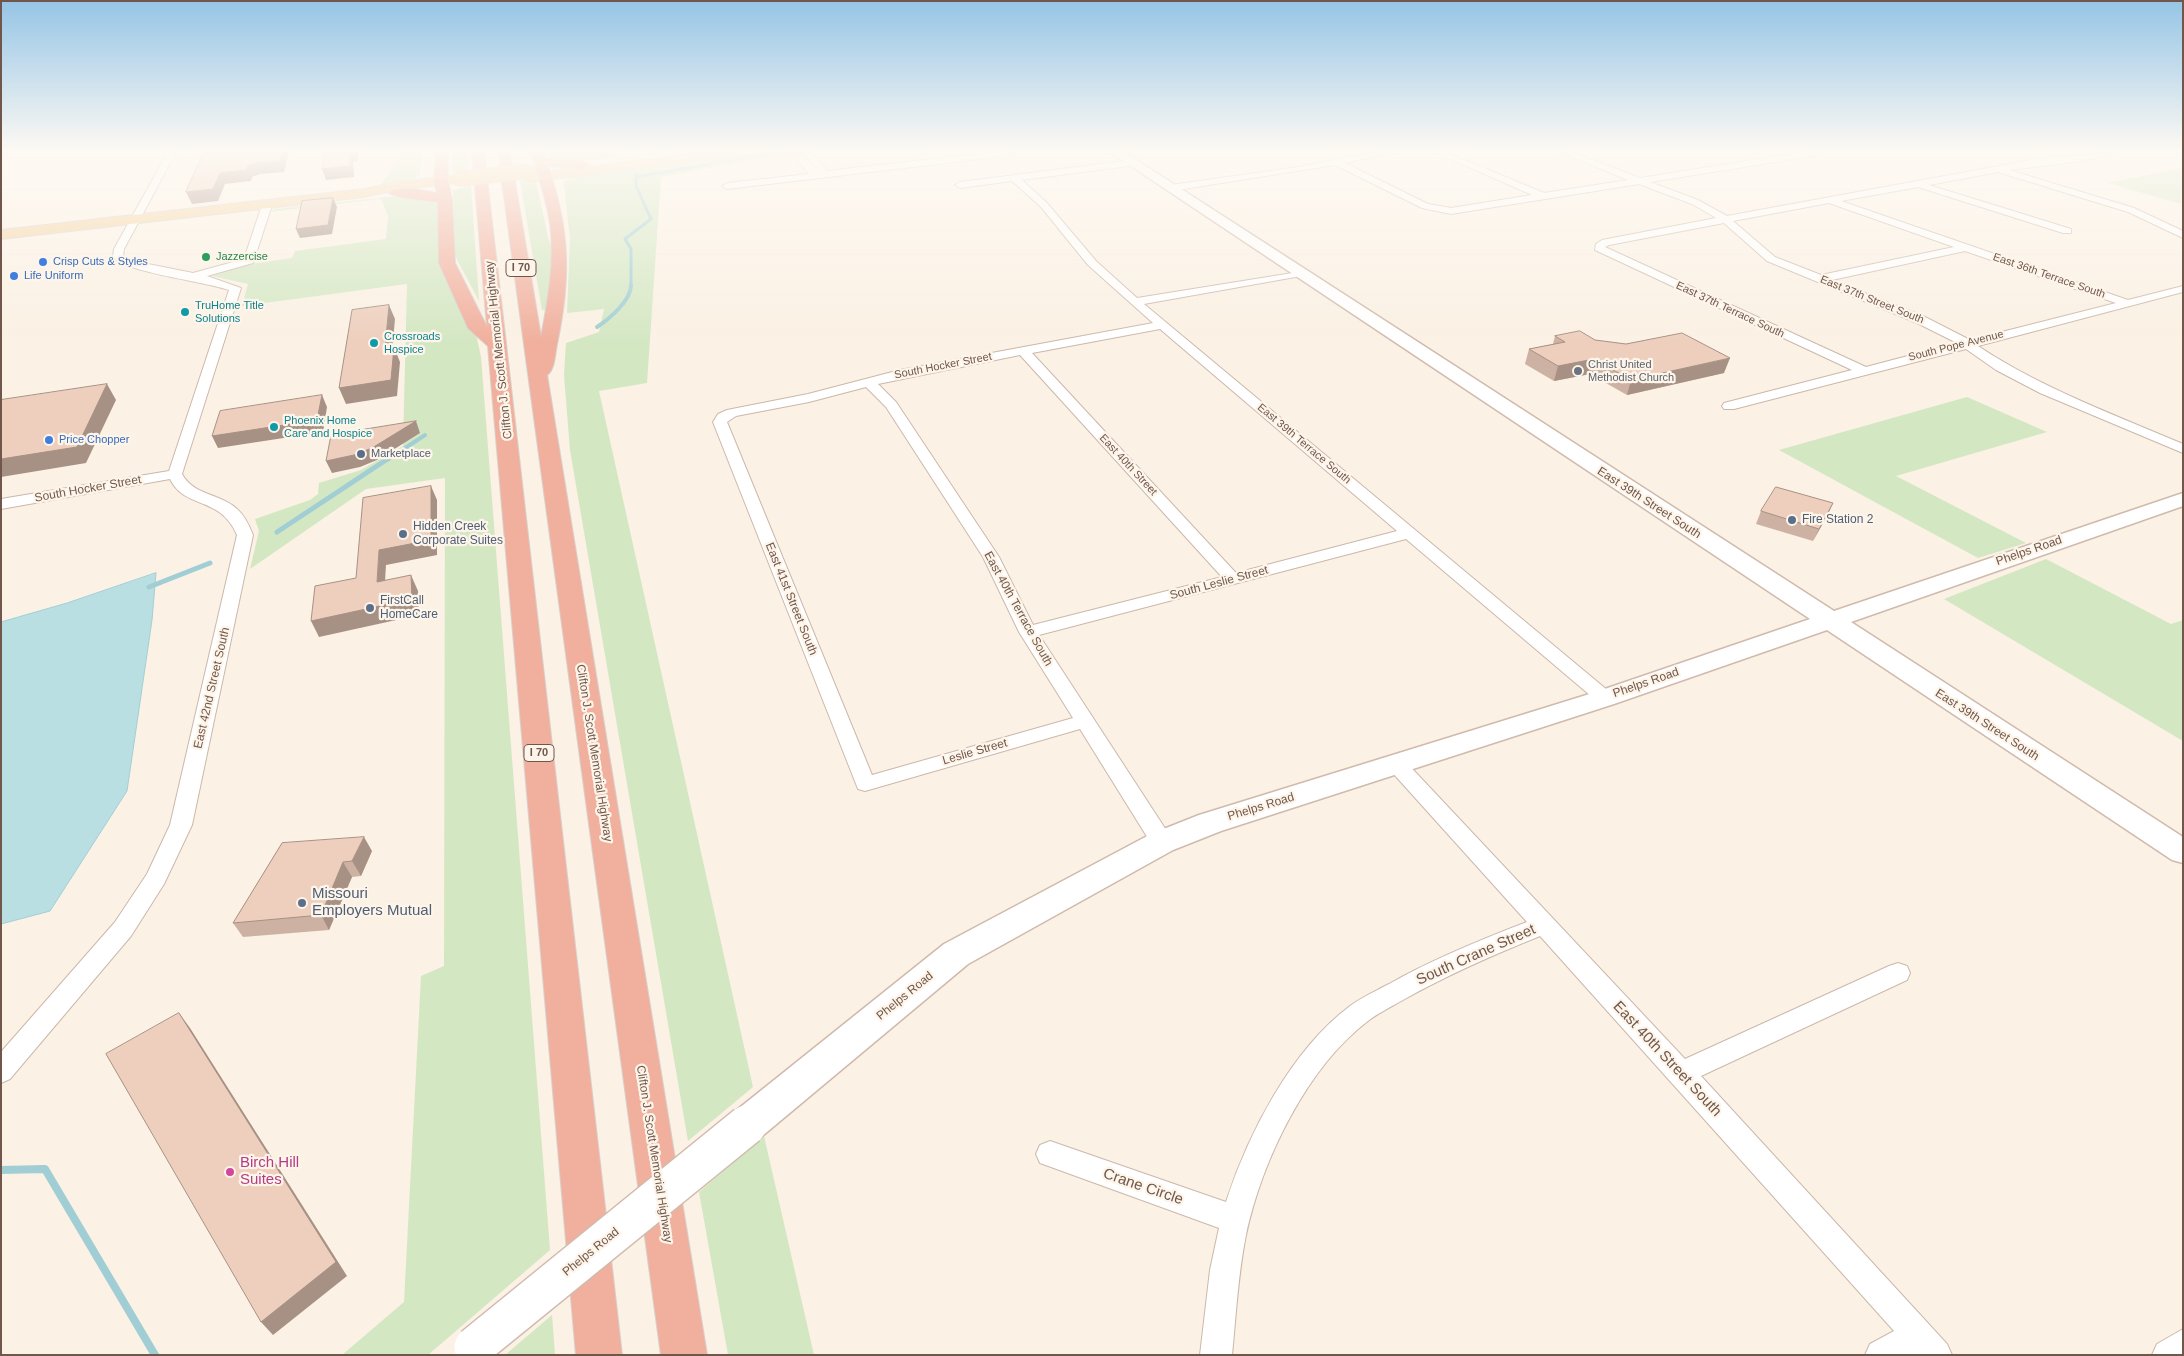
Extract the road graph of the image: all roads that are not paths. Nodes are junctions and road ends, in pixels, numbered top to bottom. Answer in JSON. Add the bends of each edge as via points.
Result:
{"nodes":[{"id":1,"x":137,"y":215,"type":"edge"},
{"id":2,"x":176,"y":215,"type":"edge"},
{"id":3,"x":264,"y":215,"type":"edge"},
{"id":4,"x":444,"y":215,"type":"edge"},
{"id":5,"x":485,"y":215,"type":"edge"},
{"id":6,"x":513,"y":215,"type":"edge"},
{"id":7,"x":553,"y":215,"type":"edge"},
{"id":8,"x":1053,"y":215,"type":"edge"},
{"id":9,"x":1212,"y":215,"type":"edge"},
{"id":10,"x":1718,"y":215,"type":"edge"},
{"id":11,"x":1751,"y":215,"type":"edge"},
{"id":12,"x":1873,"y":215,"type":"edge"},
{"id":13,"x":2017,"y":215,"type":"edge"},
{"id":14,"x":2142,"y":215,"type":"edge"},
{"id":15,"x":134,"y":220,"type":"junction"},
{"id":16,"x":1726,"y":220,"type":"junction"},
{"id":17,"x":2067,"y":231,"type":"dead end"},
{"id":18,"x":1,"y":235,"type":"edge"},
{"id":19,"x":2183,"y":235,"type":"edge"},
{"id":20,"x":1966,"y":248,"type":"junction"},
{"id":21,"x":1300,"y":273,"type":"junction"},
{"id":22,"x":194,"y":276,"type":"junction"},
{"id":23,"x":1820,"y":279,"type":"junction"},
{"id":24,"x":2183,"y":289,"type":"edge"},
{"id":25,"x":1135,"y":302,"type":"junction"},
{"id":26,"x":2127,"y":303,"type":"junction"},
{"id":27,"x":1162,"y":325,"type":"junction"},
{"id":28,"x":1966,"y":343,"type":"junction"},
{"id":29,"x":499,"y":346,"type":"junction"},
{"id":30,"x":1023,"y":351,"type":"junction"},
{"id":31,"x":1862,"y":370,"type":"junction"},
{"id":32,"x":868,"y":382,"type":"junction"},
{"id":33,"x":538,"y":385,"type":"junction"},
{"id":34,"x":1729,"y":406,"type":"dead end"},
{"id":35,"x":725,"y":415,"type":"joint"},
{"id":36,"x":2183,"y":449,"type":"edge"},
{"id":37,"x":175,"y":474,"type":"junction"},
{"id":38,"x":2183,"y":499,"type":"edge"},
{"id":39,"x":1,"y":504,"type":"edge"},
{"id":40,"x":1409,"y":533,"type":"junction"},
{"id":41,"x":1233,"y":579,"type":"junction"},
{"id":42,"x":1827,"y":620,"type":"junction"},
{"id":43,"x":1028,"y":632,"type":"junction"},
{"id":44,"x":1605,"y":698,"type":"junction"},
{"id":45,"x":1084,"y":721,"type":"junction"},
{"id":46,"x":1397,"y":765,"type":"junction"},
{"id":47,"x":865,"y":784,"type":"joint"},
{"id":48,"x":1162,"y":842,"type":"junction"},
{"id":49,"x":2183,"y":852,"type":"edge"},
{"id":50,"x":1544,"y":925,"type":"junction"},
{"id":51,"x":1898,"y":973,"type":"dead end"},
{"id":52,"x":1,"y":1071,"type":"edge"},
{"id":53,"x":1681,"y":1074,"type":"junction"},
{"id":54,"x":1050,"y":1154,"type":"dead end"},
{"id":55,"x":1236,"y":1220,"type":"junction"},
{"id":56,"x":1927,"y":1345,"type":"edge"},
{"id":57,"x":2183,"y":1345,"type":"edge"},
{"id":58,"x":470,"y":1351,"type":"edge"},
{"id":59,"x":599,"y":1355,"type":"edge"},
{"id":60,"x":684,"y":1355,"type":"edge"},
{"id":61,"x":1216,"y":1355,"type":"edge"},
{"id":62,"x":1881,"y":1355,"type":"edge"},
{"id":63,"x":2168,"y":1355,"type":"edge"}],
"edges":[{"from":1,"to":15,"type":"street"},
{"from":2,"to":15,"type":"main road"},
{"from":3,"to":22,"type":"street","via":[[249,261]]},
{"from":4,"to":29,"type":"highway","via":[[447,263],[477,328]]},
{"from":5,"to":29,"type":"highway","name":"Clifton J. Scott Memorial Highway","number":"I 70"},
{"from":6,"to":33,"type":"highway","name":"Clifton J. Scott Memorial Highway","number":"I 70"},
{"from":7,"to":33,"type":"highway","via":[[558,232],[559,258],[554,320]]},
{"from":8,"to":25,"type":"street","name":"East 39th Terrace South","via":[[1092,263]]},
{"from":9,"to":21,"type":"main road","name":"East 39th Street South"},
{"from":10,"to":16,"type":"street","name":"East 37th Street South"},
{"from":11,"to":16,"type":"street"},
{"from":12,"to":20,"type":"street","name":"East 36th Terrace South"},
{"from":13,"to":17,"type":"street"},
{"from":14,"to":19,"type":"street"},
{"from":15,"to":18,"type":"main road"},
{"from":15,"to":22,"type":"street","via":[[118,257],[130,264]]},
{"from":16,"to":23,"type":"street","name":"East 37th Street South","via":[[1771,258]]},
{"from":16,"to":31,"type":"street","name":"East 37th Terrace South","via":[[1606,242],[1599,248]]},
{"from":20,"to":23,"type":"street"},
{"from":20,"to":26,"type":"street","name":"East 36th Terrace South"},
{"from":21,"to":25,"type":"street"},
{"from":21,"to":42,"type":"main road","name":"East 39th Street South"},
{"from":22,"to":37,"type":"street","via":[[235,288]]},
{"from":23,"to":28,"type":"street","name":"East 37th Street South","via":[[1921,320]]},
{"from":24,"to":26,"type":"street","name":"South Pope Avenue"},
{"from":25,"to":27,"type":"street","name":"East 39th Terrace South"},
{"from":26,"to":28,"type":"street","name":"South Pope Avenue"},
{"from":27,"to":30,"type":"street","name":"South Hocker Street"},
{"from":27,"to":40,"type":"street","name":"East 39th Terrace South"},
{"from":28,"to":31,"type":"street","name":"South Pope Avenue"},
{"from":28,"to":36,"type":"street","name":"East 37th Street South","via":[[2001,367],[2045,390]]},
{"from":29,"to":59,"type":"highway","name":"Clifton J. Scott Memorial Highway","number":"I 70"},
{"from":30,"to":32,"type":"street","name":"South Hocker Street"},
{"from":30,"to":41,"type":"street","name":"East 40th Street"},
{"from":31,"to":34,"type":"street","name":"South Pope Avenue"},
{"from":32,"to":35,"type":"street","name":"South Hocker Street"},
{"from":32,"to":43,"type":"street","name":"East 40th Terrace South","via":[[891,405],[991,558]]},
{"from":33,"to":60,"type":"highway","name":"Clifton J. Scott Memorial Highway","number":"I 70"},
{"from":35,"to":47,"type":"street","name":"East 41st Street South","via":[[720,422]]},
{"from":37,"to":39,"type":"street","name":"South Hocker Street"},
{"from":37,"to":52,"type":"street","name":"East 42nd Street South","via":[[185,490],[233,512],[246,535],[181,825],[156,878],[122,929]]},
{"from":38,"to":42,"type":"main road","name":"Phelps Road"},
{"from":40,"to":41,"type":"street","name":"South Leslie Street"},
{"from":40,"to":44,"type":"street","name":"East 39th Terrace South"},
{"from":41,"to":43,"type":"street","name":"South Leslie Street"},
{"from":42,"to":44,"type":"main road","name":"Phelps Road"},
{"from":42,"to":49,"type":"main road","name":"East 39th Street South"},
{"from":43,"to":45,"type":"street","name":"East 40th Terrace South"},
{"from":44,"to":46,"type":"main road","name":"Phelps Road"},
{"from":45,"to":47,"type":"street","name":"Leslie Street"},
{"from":45,"to":48,"type":"street","name":"East 40th Terrace South"},
{"from":46,"to":48,"type":"main road","name":"Phelps Road","via":[[1210,823]]},
{"from":46,"to":50,"type":"street","name":"East 40th Street South"},
{"from":48,"to":58,"type":"main road","name":"Phelps Road","bridge":true,"via":[[956,954]]},
{"from":50,"to":53,"type":"street","name":"East 40th Street South"},
{"from":50,"to":55,"type":"street","name":"South Crane Street","via":[[1453,961],[1358,1015],[1323,1049],[1291,1092],[1258,1154]]},
{"from":51,"to":53,"type":"street"},
{"from":53,"to":56,"type":"street","name":"East 40th Street South"},
{"from":54,"to":55,"type":"street","name":"Crane Circle"},
{"from":55,"to":61,"type":"street","via":[[1225,1267]]},
{"from":56,"to":62,"type":"street"},
{"from":57,"to":63,"type":"street"}]}
